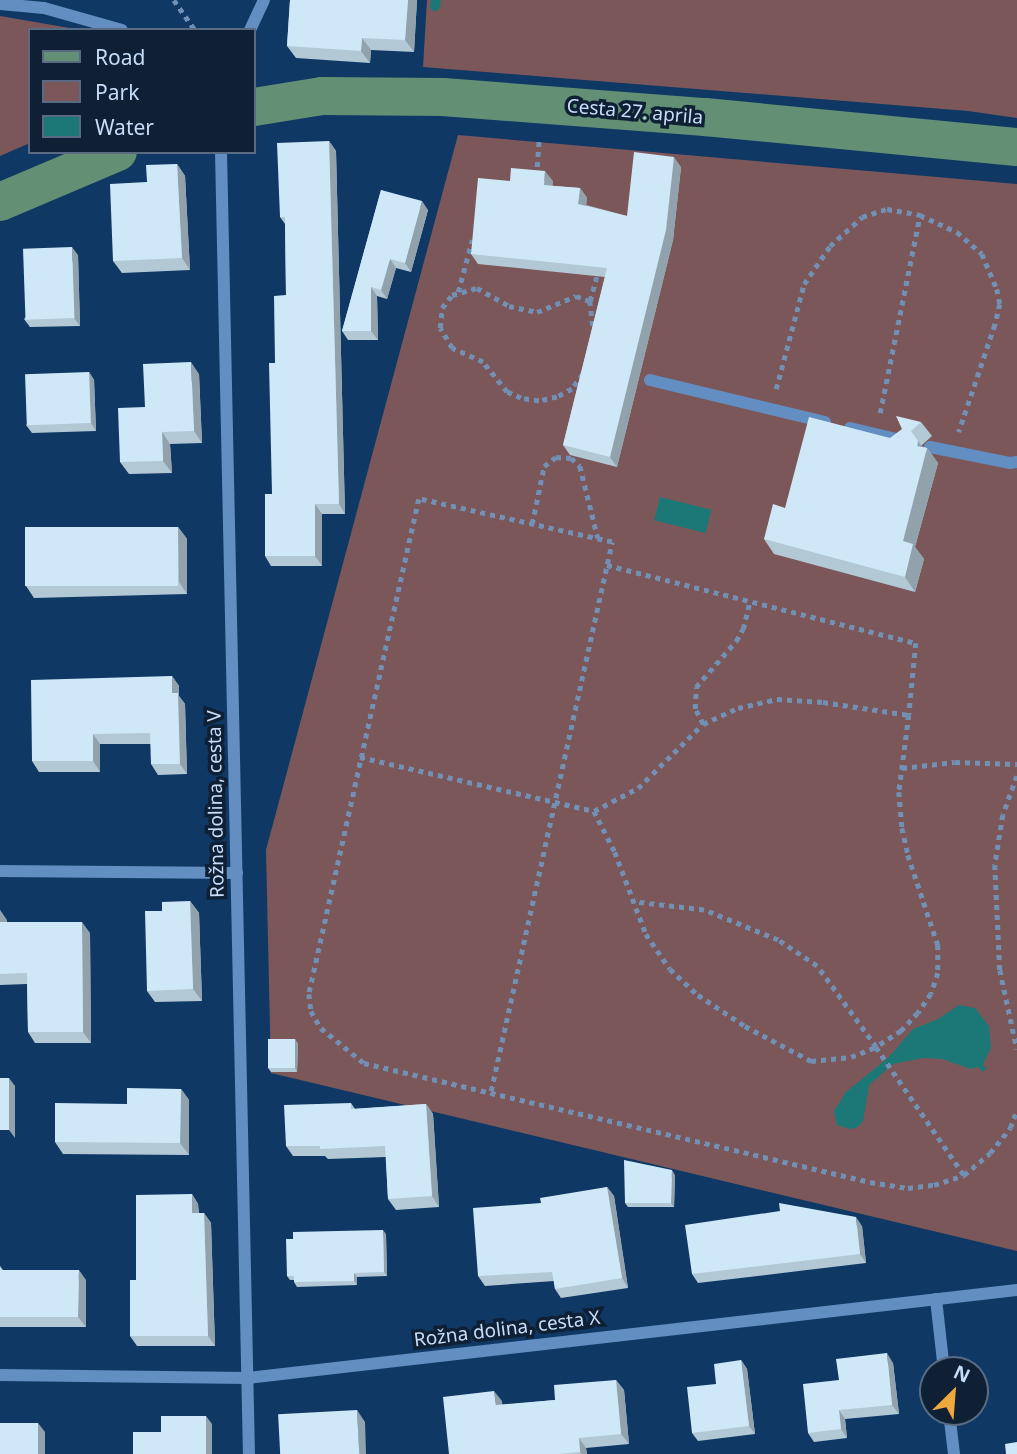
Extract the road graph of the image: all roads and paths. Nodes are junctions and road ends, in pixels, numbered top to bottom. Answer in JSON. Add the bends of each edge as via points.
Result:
{"nodes":[{"id":1,"x":174,"y":0,"type":"edge"},
{"id":2,"x":264,"y":0,"type":"edge"},
{"id":3,"x":6,"y":3,"type":"edge"},
{"id":4,"x":115,"y":28,"type":"edge"},
{"id":5,"x":194,"y":28,"type":"edge"},
{"id":6,"x":251,"y":28,"type":"edge"},
{"id":7,"x":256,"y":107,"type":"edge"},
{"id":8,"x":538,"y":141,"type":"dead end"},
{"id":9,"x":1017,"y":147,"type":"edge"},
{"id":10,"x":112,"y":154,"type":"edge"},
{"id":11,"x":221,"y":154,"type":"edge"},
{"id":12,"x":537,"y":167,"type":"edge"},
{"id":13,"x":0,"y":202,"type":"edge"},
{"id":14,"x":920,"y":215,"type":"junction"},
{"id":15,"x":472,"y":240,"type":"edge"},
{"id":16,"x":601,"y":261,"type":"edge"},
{"id":17,"x":458,"y":292,"type":"junction"},
{"id":18,"x":590,"y":301,"type":"junction"},
{"id":19,"x":650,"y":380,"type":"dead end"},
{"id":20,"x":771,"y":409,"type":"junction"},
{"id":21,"x":875,"y":434,"type":"junction"},
{"id":22,"x":904,"y":441,"type":"edge"},
{"id":23,"x":930,"y":447,"type":"edge"},
{"id":24,"x":953,"y":453,"type":"junction"},
{"id":25,"x":1017,"y":461,"type":"edge"},
{"id":26,"x":532,"y":524,"type":"junction"},
{"id":27,"x":598,"y":538,"type":"junction"},
{"id":28,"x":607,"y":565,"type":"junction"},
{"id":29,"x":750,"y":601,"type":"junction"},
{"id":30,"x":909,"y":715,"type":"junction"},
{"id":31,"x":703,"y":724,"type":"junction"},
{"id":32,"x":360,"y":757,"type":"junction"},
{"id":33,"x":1017,"y":764,"type":"edge"},
{"id":34,"x":902,"y":768,"type":"junction"},
{"id":35,"x":1017,"y":776,"type":"edge"},
{"id":36,"x":553,"y":802,"type":"junction"},
{"id":37,"x":594,"y":811,"type":"junction"},
{"id":38,"x":0,"y":871,"type":"edge"},
{"id":39,"x":237,"y":873,"type":"junction"},
{"id":40,"x":635,"y":902,"type":"junction"},
{"id":41,"x":877,"y":1049,"type":"junction"},
{"id":42,"x":1017,"y":1049,"type":"edge"},
{"id":43,"x":491,"y":1091,"type":"junction"},
{"id":44,"x":1017,"y":1110,"type":"edge"},
{"id":45,"x":964,"y":1175,"type":"junction"},
{"id":46,"x":1017,"y":1290,"type":"edge"},
{"id":47,"x":936,"y":1299,"type":"junction"},
{"id":48,"x":942,"y":1356,"type":"edge"},
{"id":49,"x":0,"y":1375,"type":"edge"},
{"id":50,"x":248,"y":1378,"type":"junction"},
{"id":51,"x":951,"y":1426,"type":"edge"},
{"id":52,"x":249,"y":1454,"type":"edge"},
{"id":53,"x":954,"y":1454,"type":"edge"}],
"edges":[{"from":1,"to":5,"type":"path"},
{"from":2,"to":6,"type":"street"},
{"from":3,"to":4,"type":"street","via":[[44,8]]},
{"from":7,"to":9,"type":"main road","name":"Cesta 27. aprila","via":[[322,96],[443,97]]},
{"from":8,"to":12,"type":"path"},
{"from":10,"to":13,"type":"main road"},
{"from":11,"to":39,"type":"street","name":"Rožna dolina, cesta V"},
{"from":14,"to":20,"type":"path","via":[[887,209],[862,217],[830,246],[809,274],[796,306]]},
{"from":14,"to":21,"type":"path"},
{"from":14,"to":24,"type":"path","via":[[957,232],[982,254],[1000,304]]},
{"from":15,"to":17,"type":"path"},
{"from":16,"to":18,"type":"path"},
{"from":17,"to":18,"type":"path","via":[[477,288],[509,306],[537,312],[576,296]]},
{"from":17,"to":18,"type":"path","via":[[447,299],[440,314],[447,343],[483,362],[507,392],[539,401],[565,393],[583,374],[594,343]]},
{"from":19,"to":20,"type":"street"},
{"from":20,"to":21,"type":"street"},
{"from":21,"to":22,"type":"street"},
{"from":23,"to":24,"type":"street"},
{"from":24,"to":25,"type":"street"},
{"from":26,"to":27,"type":"path"},
{"from":26,"to":27,"type":"path","via":[[544,466],[555,457],[570,458],[580,466]]},
{"from":26,"to":32,"type":"path","via":[[419,499]]},
{"from":27,"to":28,"type":"path","via":[[612,542]]},
{"from":28,"to":29,"type":"path"},
{"from":28,"to":36,"type":"path"},
{"from":29,"to":30,"type":"path","via":[[916,643]]},
{"from":29,"to":31,"type":"path","via":[[736,641],[696,687],[695,709]]},
{"from":30,"to":31,"type":"path","via":[[777,699],[738,708]]},
{"from":30,"to":34,"type":"path"},
{"from":31,"to":37,"type":"path","via":[[638,788]]},
{"from":32,"to":36,"type":"path"},
{"from":32,"to":43,"type":"path","via":[[309,994],[312,1011],[321,1028],[364,1063]]},
{"from":33,"to":34,"type":"path","via":[[955,762]]},
{"from":34,"to":41,"type":"path","via":[[902,828],[938,945],[938,973],[931,995],[918,1013]]},
{"from":35,"to":42,"type":"path","via":[[1003,815],[995,865],[1000,970]]},
{"from":36,"to":37,"type":"path"},
{"from":36,"to":43,"type":"path"},
{"from":37,"to":40,"type":"path"},
{"from":38,"to":39,"type":"street"},
{"from":39,"to":50,"type":"street","name":"Rožna dolina, cesta V"},
{"from":40,"to":41,"type":"path","via":[[705,910],[778,940],[817,966]]},
{"from":40,"to":41,"type":"path","via":[[646,934],[670,969],[698,995],[745,1026],[811,1061]]},
{"from":41,"to":45,"type":"path"},
{"from":43,"to":45,"type":"path","via":[[870,1182],[908,1188]]},
{"from":44,"to":45,"type":"path","via":[[1010,1128]]},
{"from":46,"to":47,"type":"street","name":"Rožna dolina, cesta X"},
{"from":47,"to":48,"type":"street"},
{"from":47,"to":50,"type":"street","name":"Rožna dolina, cesta X"},
{"from":49,"to":50,"type":"street","name":"Rožna dolina, cesta X"},
{"from":50,"to":52,"type":"street","name":"Rožna dolina, cesta V"},
{"from":51,"to":53,"type":"street"}]}
